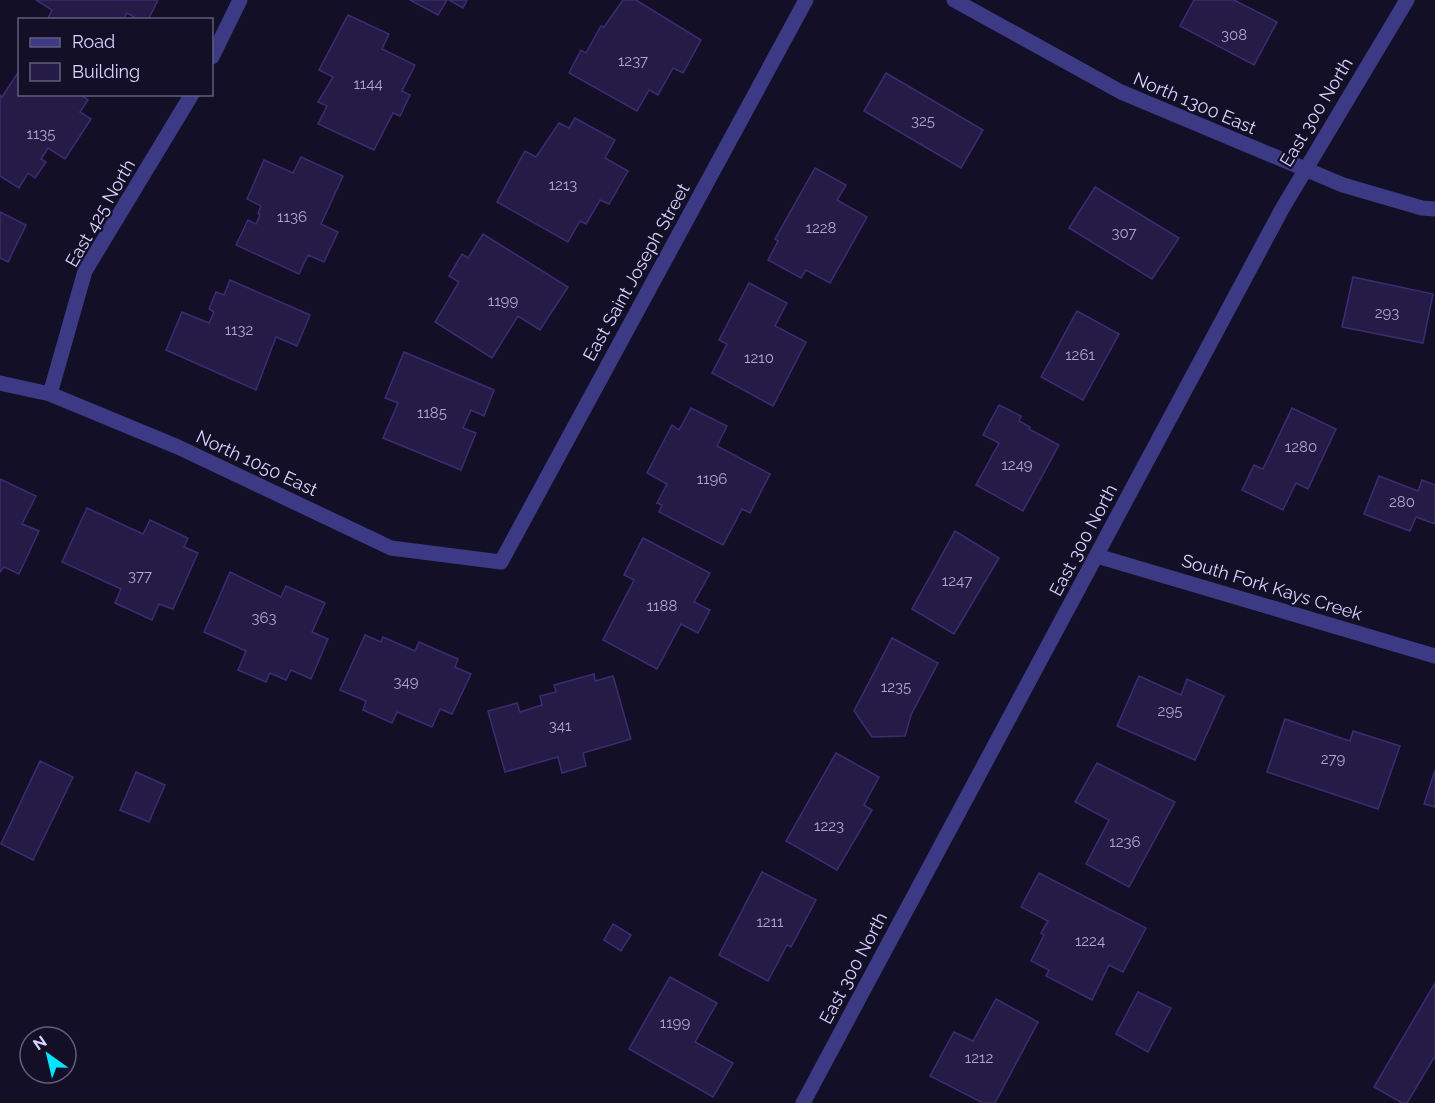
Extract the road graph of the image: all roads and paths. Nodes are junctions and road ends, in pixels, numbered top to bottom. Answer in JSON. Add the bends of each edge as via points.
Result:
{"nodes":[{"id":1,"x":240,"y":0,"type":"edge"},
{"id":2,"x":806,"y":0,"type":"edge"},
{"id":3,"x":954,"y":0,"type":"edge"},
{"id":4,"x":1407,"y":0,"type":"edge"},
{"id":5,"x":213,"y":55,"type":"edge"},
{"id":6,"x":191,"y":96,"type":"edge"},
{"id":7,"x":1305,"y":170,"type":"junction"},
{"id":8,"x":1435,"y":209,"type":"edge"},
{"id":9,"x":0,"y":383,"type":"edge"},
{"id":10,"x":50,"y":394,"type":"junction"},
{"id":11,"x":1097,"y":556,"type":"junction"},
{"id":12,"x":501,"y":562,"type":"joint"},
{"id":13,"x":1435,"y":656,"type":"edge"},
{"id":14,"x":803,"y":1103,"type":"edge"}],
"edges":[{"from":1,"to":5,"type":"street"},
{"from":2,"to":12,"type":"street","name":"East Saint Joseph Street"},
{"from":3,"to":7,"type":"street","name":"North 1300 East","via":[[1121,92]]},
{"from":4,"to":7,"type":"street","name":"East 300 North"},
{"from":6,"to":10,"type":"street","name":"East 425 North","via":[[85,271]]},
{"from":7,"to":8,"type":"street","name":"North 1300 East","via":[[1343,185]]},
{"from":7,"to":11,"type":"street","name":"East 300 North"},
{"from":9,"to":10,"type":"street","name":"North 1050 East"},
{"from":10,"to":12,"type":"street","name":"North 1050 East","via":[[178,447],[391,548]]},
{"from":11,"to":13,"type":"street","name":"South Fork Kays Creek"},
{"from":11,"to":14,"type":"street","name":"East 300 North"}]}
